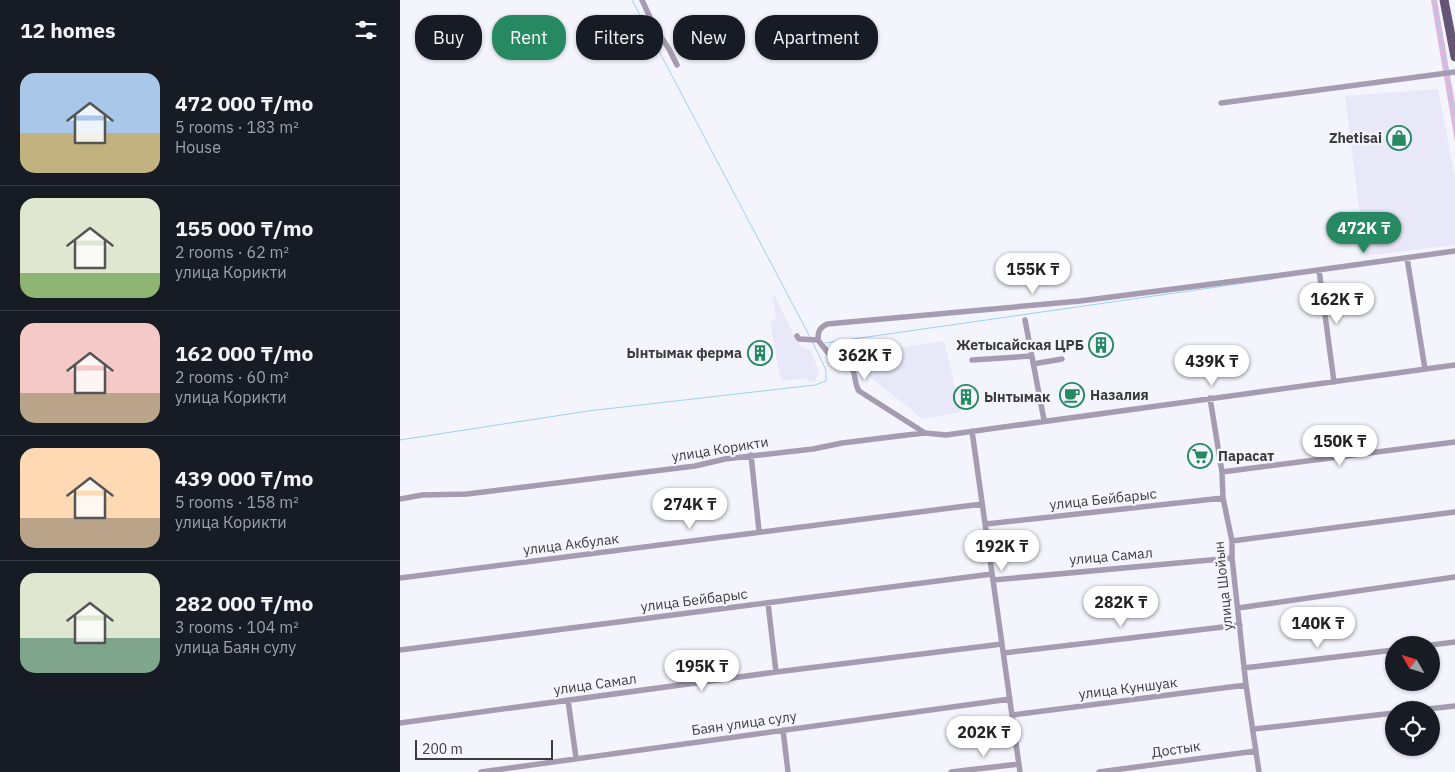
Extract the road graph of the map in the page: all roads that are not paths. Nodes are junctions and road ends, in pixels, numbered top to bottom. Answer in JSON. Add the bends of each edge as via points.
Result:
{"nodes":[{"id":1,"x":642,"y":0,"type":"edge"},
{"id":2,"x":1444,"y":0,"type":"edge"},
{"id":3,"x":1455,"y":56,"type":"edge"},
{"id":4,"x":677,"y":65,"type":"dead end"},
{"id":5,"x":1450,"y":72,"type":"edge"},
{"id":6,"x":1221,"y":103,"type":"dead end"},
{"id":7,"x":1455,"y":251,"type":"edge"},
{"id":8,"x":1408,"y":260,"type":"junction"},
{"id":9,"x":1319,"y":270,"type":"junction"},
{"id":10,"x":1025,"y":320,"type":"dead end"},
{"id":11,"x":797,"y":336,"type":"dead end"},
{"id":12,"x":814,"y":340,"type":"junction"},
{"id":13,"x":1031,"y":356,"type":"junction"},
{"id":14,"x":1062,"y":359,"type":"dead end"},
{"id":15,"x":972,"y":360,"type":"dead end"},
{"id":16,"x":1033,"y":364,"type":"junction"},
{"id":17,"x":1455,"y":365,"type":"edge"},
{"id":18,"x":1425,"y":369,"type":"junction"},
{"id":19,"x":1334,"y":382,"type":"junction"},
{"id":20,"x":1210,"y":398,"type":"junction"},
{"id":21,"x":1044,"y":420,"type":"junction"},
{"id":22,"x":972,"y":431,"type":"junction"},
{"id":23,"x":925,"y":433,"type":"junction"},
{"id":24,"x":1455,"y":442,"type":"edge"},
{"id":25,"x":751,"y":456,"type":"junction"},
{"id":26,"x":1222,"y":472,"type":"junction"},
{"id":27,"x":1223,"y":498,"type":"junction"},
{"id":28,"x":400,"y":499,"type":"edge"},
{"id":29,"x":982,"y":504,"type":"junction"},
{"id":30,"x":1455,"y":512,"type":"edge"},
{"id":31,"x":986,"y":524,"type":"junction"},
{"id":32,"x":759,"y":531,"type":"junction"},
{"id":33,"x":1232,"y":541,"type":"junction"},
{"id":34,"x":1232,"y":558,"type":"junction"},
{"id":35,"x":992,"y":577,"type":"junction"},
{"id":36,"x":1455,"y":577,"type":"edge"},
{"id":37,"x":400,"y":578,"type":"edge"},
{"id":38,"x":768,"y":603,"type":"junction"},
{"id":39,"x":1238,"y":608,"type":"junction"},
{"id":40,"x":1240,"y":625,"type":"junction"},
{"id":41,"x":1455,"y":642,"type":"edge"},
{"id":42,"x":1002,"y":644,"type":"junction"},
{"id":43,"x":1440,"y":644,"type":"edge"},
{"id":44,"x":400,"y":650,"type":"edge"},
{"id":45,"x":1385,"y":651,"type":"edge"},
{"id":46,"x":1004,"y":653,"type":"junction"},
{"id":47,"x":1244,"y":668,"type":"junction"},
{"id":48,"x":776,"y":672,"type":"junction"},
{"id":49,"x":1246,"y":685,"type":"junction"},
{"id":50,"x":1010,"y":699,"type":"junction"},
{"id":51,"x":568,"y":700,"type":"junction"},
{"id":52,"x":1455,"y":706,"type":"edge"},
{"id":53,"x":1440,"y":708,"type":"edge"},
{"id":54,"x":1385,"y":714,"type":"edge"},
{"id":55,"x":1012,"y":715,"type":"junction"},
{"id":56,"x":400,"y":724,"type":"edge"},
{"id":57,"x":1254,"y":729,"type":"junction"},
{"id":58,"x":784,"y":730,"type":"junction"},
{"id":59,"x":1256,"y":751,"type":"junction"},
{"id":60,"x":576,"y":758,"type":"junction"},
{"id":61,"x":1019,"y":764,"type":"junction"},
{"id":62,"x":481,"y":772,"type":"edge"},
{"id":63,"x":788,"y":772,"type":"edge"},
{"id":64,"x":951,"y":772,"type":"edge"},
{"id":65,"x":1020,"y":772,"type":"edge"},
{"id":66,"x":1099,"y":772,"type":"edge"},
{"id":67,"x":1259,"y":772,"type":"edge"}],
"edges":[{"from":1,"to":4,"type":"street"},
{"from":2,"to":3,"type":"main road"},
{"from":5,"to":6,"type":"street"},
{"from":7,"to":8,"type":"street"},
{"from":8,"to":9,"type":"street"},
{"from":8,"to":18,"type":"street"},
{"from":9,"to":12,"type":"street","via":[[1080,301],[827,324],[821,327]]},
{"from":9,"to":19,"type":"street"},
{"from":10,"to":13,"type":"street"},
{"from":11,"to":12,"type":"street"},
{"from":12,"to":23,"type":"street","via":[[829,354],[851,366],[859,391]]},
{"from":13,"to":15,"type":"street"},
{"from":13,"to":16,"type":"street"},
{"from":14,"to":16,"type":"street"},
{"from":16,"to":21,"type":"street"},
{"from":17,"to":18,"type":"street","name":"улица Корикти"},
{"from":18,"to":19,"type":"street","name":"улица Корикти"},
{"from":19,"to":20,"type":"street","name":"улица Корикти"},
{"from":20,"to":21,"type":"street","name":"улица Корикти"},
{"from":20,"to":26,"type":"street","name":"улица Шойын"},
{"from":21,"to":22,"type":"street","name":"улица Корикти"},
{"from":22,"to":23,"type":"street","name":"улица Корикти","via":[[946,435]]},
{"from":22,"to":29,"type":"street"},
{"from":23,"to":25,"type":"street","name":"улица Корикти"},
{"from":24,"to":26,"type":"street"},
{"from":25,"to":28,"type":"street","name":"улица Корикти","via":[[467,494]]},
{"from":25,"to":32,"type":"street"},
{"from":26,"to":27,"type":"street","name":"улица Шойын"},
{"from":27,"to":31,"type":"street","name":"улица Бейбарыс"},
{"from":27,"to":33,"type":"street","name":"улица Шойын"},
{"from":29,"to":31,"type":"street"},
{"from":29,"to":32,"type":"street","name":"улица Акбулак"},
{"from":30,"to":33,"type":"street"},
{"from":31,"to":35,"type":"street"},
{"from":32,"to":37,"type":"street","name":"улица Акбулак"},
{"from":33,"to":34,"type":"street","name":"улица Шойын"},
{"from":34,"to":35,"type":"street","name":"улица Самал"},
{"from":34,"to":39,"type":"street","name":"улица Шойын"},
{"from":35,"to":38,"type":"street","name":"улица Бейбарыс"},
{"from":35,"to":42,"type":"street"},
{"from":36,"to":39,"type":"street"},
{"from":38,"to":44,"type":"street","name":"улица Бейбарыс"},
{"from":38,"to":48,"type":"street"},
{"from":39,"to":40,"type":"street","name":"улица Шойын"},
{"from":40,"to":46,"type":"street"},
{"from":40,"to":47,"type":"street","name":"улица Шойын"},
{"from":41,"to":43,"type":"street"},
{"from":42,"to":46,"type":"street"},
{"from":42,"to":48,"type":"street","name":"улица Самал"},
{"from":45,"to":47,"type":"street"},
{"from":46,"to":50,"type":"street"},
{"from":47,"to":49,"type":"street","name":"улица Шойын"},
{"from":48,"to":51,"type":"street","name":"улица Самал"},
{"from":49,"to":55,"type":"street","name":"улица Куншуак"},
{"from":49,"to":57,"type":"street","name":"улица Шойын"},
{"from":50,"to":55,"type":"street"},
{"from":50,"to":58,"type":"street","name":"Баян улица сулу"},
{"from":51,"to":56,"type":"street","name":"улица Самал"},
{"from":51,"to":60,"type":"street"},
{"from":52,"to":53,"type":"street"},
{"from":54,"to":57,"type":"street"},
{"from":55,"to":61,"type":"street"},
{"from":57,"to":59,"type":"street","name":"улица Шойын"},
{"from":58,"to":60,"type":"street","name":"Баян улица сулу"},
{"from":58,"to":63,"type":"street"},
{"from":59,"to":66,"type":"street","name":"Достык"},
{"from":59,"to":67,"type":"street","name":"улица Шойын"},
{"from":60,"to":62,"type":"street","name":"Баян улица сулу"},
{"from":61,"to":64,"type":"street"},
{"from":61,"to":65,"type":"street"}]}
